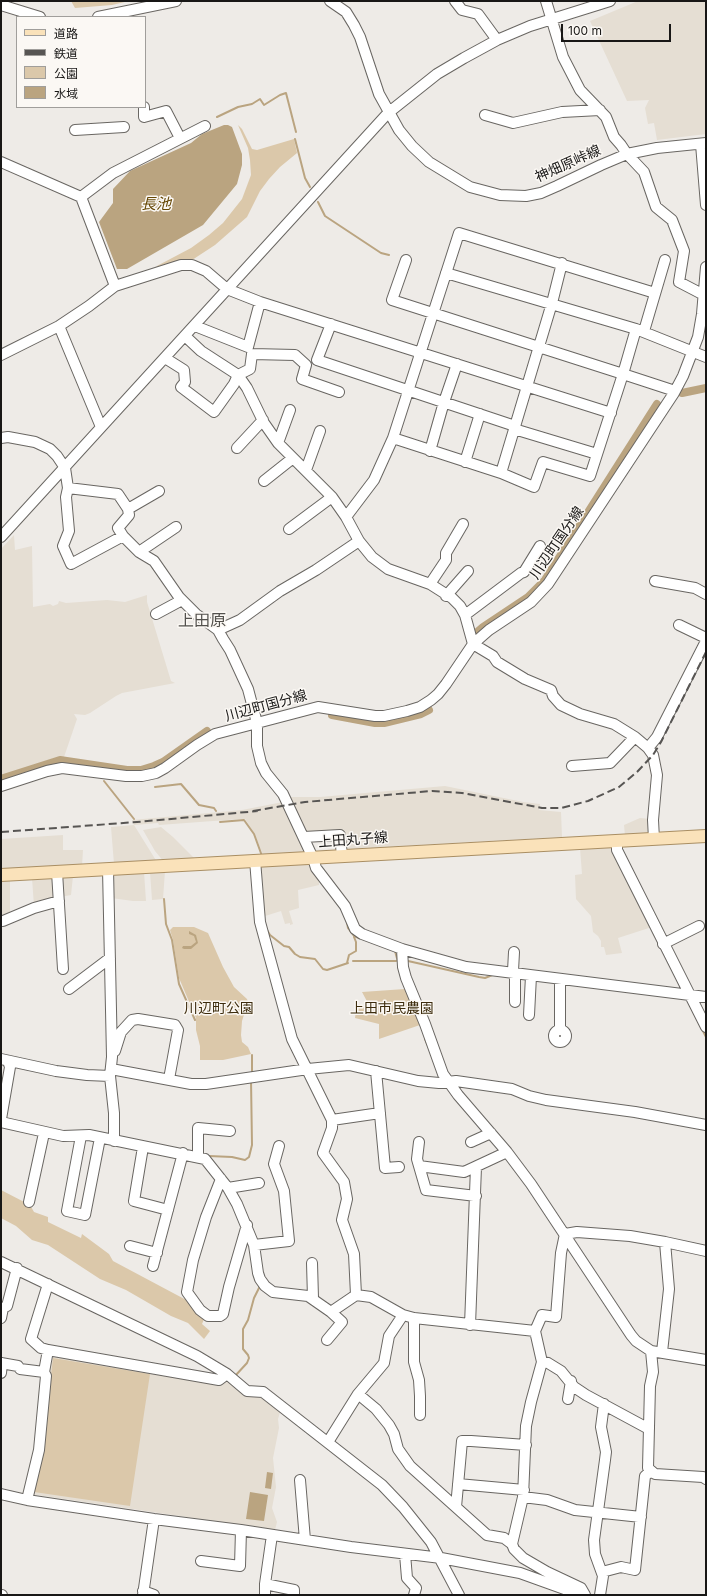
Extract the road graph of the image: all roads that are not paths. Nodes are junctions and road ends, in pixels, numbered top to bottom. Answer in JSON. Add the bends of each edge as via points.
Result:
{"nodes":[{"id":1,"x":176,"y":1,"type":"edge"},
{"id":2,"x":330,"y":1,"type":"edge"},
{"id":3,"x":455,"y":1,"type":"edge"},
{"id":4,"x":546,"y":1,"type":"edge"},
{"id":5,"x":610,"y":1,"type":"edge"},
{"id":6,"x":1,"y":5,"type":"edge"},
{"id":7,"x":37,"y":16,"type":"edge"},
{"id":8,"x":103,"y":16,"type":"edge"},
{"id":9,"x":550,"y":19,"type":"junction"},
{"id":10,"x":497,"y":40,"type":"junction"},
{"id":11,"x":144,"y":108,"type":"edge"},
{"id":12,"x":600,"y":110,"type":"junction"},
{"id":13,"x":388,"y":113,"type":"junction"},
{"id":14,"x":485,"y":115,"type":"dead end"},
{"id":15,"x":205,"y":126,"type":"dead end"},
{"id":16,"x":124,"y":127,"type":"dead end"},
{"id":17,"x":75,"y":130,"type":"dead end"},
{"id":18,"x":180,"y":138,"type":"junction"},
{"id":19,"x":704,"y":144,"type":"edge"},
{"id":20,"x":627,"y":154,"type":"junction"},
{"id":21,"x":1,"y":162,"type":"edge"},
{"id":22,"x":81,"y":197,"type":"junction"},
{"id":23,"x":706,"y":205,"type":"edge"},
{"id":24,"x":406,"y":260,"type":"dead end"},
{"id":25,"x":664,"y":260,"type":"dead end"},
{"id":26,"x":562,"y":263,"type":"junction"},
{"id":27,"x":706,"y":267,"type":"edge"},
{"id":28,"x":446,"y":273,"type":"junction"},
{"id":29,"x":115,"y":286,"type":"junction"},
{"id":30,"x":227,"y":289,"type":"junction"},
{"id":31,"x":655,"y":293,"type":"junction"},
{"id":32,"x":704,"y":295,"type":"junction"},
{"id":33,"x":260,"y":302,"type":"junction"},
{"id":34,"x":552,"y":303,"type":"junction"},
{"id":35,"x":433,"y":314,"type":"junction"},
{"id":36,"x":331,"y":324,"type":"junction"},
{"id":37,"x":59,"y":326,"type":"junction"},
{"id":38,"x":195,"y":326,"type":"junction"},
{"id":39,"x":640,"y":330,"type":"junction"},
{"id":40,"x":185,"y":336,"type":"junction"},
{"id":41,"x":539,"y":347,"type":"junction"},
{"id":42,"x":693,"y":352,"type":"junction"},
{"id":43,"x":420,"y":353,"type":"junction"},
{"id":44,"x":1,"y":355,"type":"edge"},
{"id":45,"x":706,"y":357,"type":"edge"},
{"id":46,"x":165,"y":358,"type":"junction"},
{"id":47,"x":457,"y":364,"type":"junction"},
{"id":48,"x":623,"y":374,"type":"junction"},
{"id":49,"x":238,"y":375,"type":"junction"},
{"id":50,"x":527,"y":386,"type":"junction"},
{"id":51,"x":408,"y":390,"type":"junction"},
{"id":52,"x":675,"y":391,"type":"junction"},
{"id":53,"x":339,"y":392,"type":"dead end"},
{"id":54,"x":444,"y":402,"type":"junction"},
{"id":55,"x":290,"y":410,"type":"dead end"},
{"id":56,"x":611,"y":413,"type":"junction"},
{"id":57,"x":480,"y":414,"type":"junction"},
{"id":58,"x":263,"y":420,"type":"junction"},
{"id":59,"x":101,"y":427,"type":"junction"},
{"id":60,"x":515,"y":427,"type":"junction"},
{"id":61,"x":320,"y":431,"type":"dead end"},
{"id":62,"x":1,"y":438,"type":"edge"},
{"id":63,"x":393,"y":438,"type":"junction"},
{"id":64,"x":278,"y":443,"type":"junction"},
{"id":65,"x":237,"y":448,"type":"dead end"},
{"id":66,"x":430,"y":451,"type":"junction"},
{"id":67,"x":597,"y":454,"type":"junction"},
{"id":68,"x":293,"y":458,"type":"junction"},
{"id":69,"x":465,"y":462,"type":"junction"},
{"id":70,"x":65,"y":468,"type":"junction"},
{"id":71,"x":306,"y":470,"type":"junction"},
{"id":72,"x":501,"y":473,"type":"junction"},
{"id":73,"x":264,"y":481,"type":"dead end"},
{"id":74,"x":68,"y":488,"type":"junction"},
{"id":75,"x":159,"y":491,"type":"dead end"},
{"id":76,"x":332,"y":497,"type":"junction"},
{"id":77,"x":128,"y":509,"type":"junction"},
{"id":78,"x":346,"y":516,"type":"junction"},
{"id":79,"x":463,"y":524,"type":"dead end"},
{"id":80,"x":176,"y":527,"type":"dead end"},
{"id":81,"x":289,"y":529,"type":"dead end"},
{"id":82,"x":123,"y":536,"type":"junction"},
{"id":83,"x":1,"y":537,"type":"edge"},
{"id":84,"x":359,"y":541,"type":"junction"},
{"id":85,"x":540,"y":546,"type":"dead end"},
{"id":86,"x":139,"y":552,"type":"junction"},
{"id":87,"x":468,"y":571,"type":"dead end"},
{"id":88,"x":655,"y":581,"type":"dead end"},
{"id":89,"x":430,"y":584,"type":"junction"},
{"id":90,"x":706,"y":594,"type":"edge"},
{"id":91,"x":446,"y":596,"type":"junction"},
{"id":92,"x":182,"y":600,"type":"junction"},
{"id":93,"x":156,"y":614,"type":"dead end"},
{"id":94,"x":465,"y":615,"type":"junction"},
{"id":95,"x":679,"y":625,"type":"dead end"},
{"id":96,"x":218,"y":630,"type":"junction"},
{"id":97,"x":706,"y":640,"type":"edge"},
{"id":98,"x":473,"y":644,"type":"junction"},
{"id":99,"x":257,"y":723,"type":"junction"},
{"id":100,"x":635,"y":737,"type":"junction"},
{"id":101,"x":648,"y":748,"type":"junction"},
{"id":102,"x":572,"y":766,"type":"dead end"},
{"id":103,"x":1,"y":786,"type":"edge"},
{"id":104,"x":706,"y":836,"type":"edge"},
{"id":105,"x":304,"y":837,"type":"junction"},
{"id":106,"x":654,"y":839,"type":"junction"},
{"id":107,"x":616,"y":841,"type":"junction"},
{"id":108,"x":342,"y":856,"type":"junction"},
{"id":109,"x":313,"y":858,"type":"junction"},
{"id":110,"x":255,"y":860,"type":"junction"},
{"id":111,"x":108,"y":869,"type":"junction"},
{"id":112,"x":57,"y":872,"type":"junction"},
{"id":113,"x":1,"y":875,"type":"edge"},
{"id":114,"x":58,"y":902,"type":"junction"},
{"id":115,"x":3,"y":921,"type":"dead end"},
{"id":116,"x":699,"y":926,"type":"dead end"},
{"id":117,"x":663,"y":944,"type":"junction"},
{"id":118,"x":402,"y":949,"type":"junction"},
{"id":119,"x":514,"y":952,"type":"dead end"},
{"id":120,"x":110,"y":958,"type":"junction"},
{"id":121,"x":63,"y":969,"type":"dead end"},
{"id":122,"x":515,"y":973,"type":"junction"},
{"id":123,"x":531,"y":976,"type":"junction"},
{"id":124,"x":560,"y":982,"type":"junction"},
{"id":125,"x":69,"y":989,"type":"dead end"},
{"id":126,"x":690,"y":994,"type":"junction"},
{"id":127,"x":706,"y":997,"type":"edge"},
{"id":128,"x":515,"y":1002,"type":"dead end"},
{"id":129,"x":529,"y":1015,"type":"dead end"},
{"id":130,"x":706,"y":1027,"type":"edge"},
{"id":131,"x":560,"y":1029,"type":"dead end"},
{"id":132,"x":112,"y":1057,"type":"junction"},
{"id":133,"x":5,"y":1060,"type":"edge"},
{"id":134,"x":308,"y":1069,"type":"junction"},
{"id":135,"x":376,"y":1071,"type":"junction"},
{"id":136,"x":110,"y":1072,"type":"junction"},
{"id":137,"x":169,"y":1079,"type":"junction"},
{"id":138,"x":448,"y":1081,"type":"junction"},
{"id":139,"x":3,"y":1092,"type":"edge"},
{"id":140,"x":380,"y":1113,"type":"junction"},
{"id":141,"x":1,"y":1118,"type":"edge"},
{"id":142,"x":332,"y":1120,"type":"junction"},
{"id":143,"x":1,"y":1122,"type":"edge"},
{"id":144,"x":706,"y":1125,"type":"edge"},
{"id":145,"x":230,"y":1131,"type":"dead end"},
{"id":146,"x":44,"y":1133,"type":"junction"},
{"id":147,"x":491,"y":1133,"type":"junction"},
{"id":148,"x":81,"y":1136,"type":"junction"},
{"id":149,"x":100,"y":1138,"type":"junction"},
{"id":150,"x":114,"y":1141,"type":"junction"},
{"id":151,"x":419,"y":1142,"type":"dead end"},
{"id":152,"x":471,"y":1142,"type":"dead end"},
{"id":153,"x":278,"y":1146,"type":"dead end"},
{"id":154,"x":144,"y":1147,"type":"junction"},
{"id":155,"x":507,"y":1152,"type":"junction"},
{"id":156,"x":183,"y":1153,"type":"junction"},
{"id":157,"x":198,"y":1157,"type":"junction"},
{"id":158,"x":419,"y":1166,"type":"junction"},
{"id":159,"x":399,"y":1167,"type":"dead end"},
{"id":160,"x":476,"y":1167,"type":"junction"},
{"id":161,"x":221,"y":1179,"type":"junction"},
{"id":162,"x":260,"y":1183,"type":"dead end"},
{"id":163,"x":228,"y":1188,"type":"junction"},
{"id":164,"x":476,"y":1196,"type":"junction"},
{"id":165,"x":29,"y":1202,"type":"dead end"},
{"id":166,"x":168,"y":1210,"type":"junction"},
{"id":167,"x":247,"y":1226,"type":"junction"},
{"id":168,"x":565,"y":1234,"type":"junction"},
{"id":169,"x":665,"y":1242,"type":"junction"},
{"id":170,"x":254,"y":1245,"type":"junction"},
{"id":171,"x":130,"y":1246,"type":"dead end"},
{"id":172,"x":706,"y":1251,"type":"edge"},
{"id":173,"x":157,"y":1253,"type":"junction"},
{"id":174,"x":1,"y":1262,"type":"edge"},
{"id":175,"x":312,"y":1263,"type":"dead end"},
{"id":176,"x":153,"y":1266,"type":"dead end"},
{"id":177,"x":17,"y":1268,"type":"junction"},
{"id":178,"x":48,"y":1284,"type":"junction"},
{"id":179,"x":356,"y":1295,"type":"junction"},
{"id":180,"x":313,"y":1298,"type":"junction"},
{"id":181,"x":2,"y":1311,"type":"edge"},
{"id":182,"x":332,"y":1312,"type":"junction"},
{"id":183,"x":403,"y":1315,"type":"junction"},
{"id":184,"x":414,"y":1318,"type":"junction"},
{"id":185,"x":470,"y":1325,"type":"junction"},
{"id":186,"x":535,"y":1331,"type":"junction"},
{"id":187,"x":327,"y":1340,"type":"dead end"},
{"id":188,"x":48,"y":1350,"type":"junction"},
{"id":189,"x":656,"y":1352,"type":"junction"},
{"id":190,"x":706,"y":1360,"type":"edge"},
{"id":191,"x":542,"y":1362,"type":"junction"},
{"id":192,"x":1,"y":1367,"type":"edge"},
{"id":193,"x":44,"y":1372,"type":"junction"},
{"id":194,"x":227,"y":1374,"type":"junction"},
{"id":195,"x":571,"y":1381,"type":"junction"},
{"id":196,"x":358,"y":1394,"type":"junction"},
{"id":197,"x":568,"y":1399,"type":"dead end"},
{"id":198,"x":604,"y":1404,"type":"junction"},
{"id":199,"x":420,"y":1415,"type":"dead end"},
{"id":200,"x":649,"y":1429,"type":"junction"},
{"id":201,"x":328,"y":1442,"type":"junction"},
{"id":202,"x":526,"y":1446,"type":"junction"},
{"id":203,"x":651,"y":1471,"type":"junction"},
{"id":204,"x":706,"y":1479,"type":"edge"},
{"id":205,"x":300,"y":1480,"type":"dead end"},
{"id":206,"x":458,"y":1484,"type":"junction"},
{"id":207,"x":1,"y":1494,"type":"edge"},
{"id":208,"x":523,"y":1494,"type":"junction"},
{"id":209,"x":27,"y":1500,"type":"junction"},
{"id":210,"x":456,"y":1507,"type":"junction"},
{"id":211,"x":598,"y":1512,"type":"junction"},
{"id":212,"x":641,"y":1517,"type":"junction"},
{"id":213,"x":154,"y":1519,"type":"junction"},
{"id":214,"x":241,"y":1530,"type":"junction"},
{"id":215,"x":272,"y":1535,"type":"junction"},
{"id":216,"x":304,"y":1540,"type":"junction"},
{"id":217,"x":512,"y":1544,"type":"junction"},
{"id":218,"x":405,"y":1554,"type":"junction"},
{"id":219,"x":441,"y":1558,"type":"junction"},
{"id":220,"x":201,"y":1561,"type":"dead end"},
{"id":221,"x":602,"y":1572,"type":"junction"},
{"id":222,"x":265,"y":1584,"type":"junction"},
{"id":223,"x":143,"y":1593,"type":"edge"},
{"id":224,"x":154,"y":1595,"type":"edge"},
{"id":225,"x":265,"y":1595,"type":"edge"},
{"id":226,"x":294,"y":1595,"type":"edge"},
{"id":227,"x":414,"y":1595,"type":"edge"},
{"id":228,"x":459,"y":1595,"type":"edge"},
{"id":229,"x":581,"y":1595,"type":"edge"},
{"id":230,"x":585,"y":1595,"type":"edge"},
{"id":231,"x":600,"y":1595,"type":"edge"}],
"edges":[{"from":1,"to":8,"type":"street"},
{"from":2,"to":13,"type":"street","name":"神畑原峠線","via":[[346,12],[354,24]]},
{"from":3,"to":10,"type":"street","via":[[462,10],[478,14]]},
{"from":4,"to":9,"type":"street"},
{"from":5,"to":9,"type":"street"},
{"from":6,"to":7,"type":"street"},
{"from":9,"to":10,"type":"street"},
{"from":9,"to":12,"type":"street","via":[[563,57],[580,90]]},
{"from":10,"to":13,"type":"street","via":[[437,74]]},
{"from":11,"to":18,"type":"street","via":[[144,117],[166,111]]},
{"from":12,"to":14,"type":"street","via":[[562,112],[513,123]]},
{"from":12,"to":20,"type":"street","via":[[606,117],[614,137]]},
{"from":13,"to":20,"type":"street","name":"神畑原峠線","via":[[412,146],[429,162],[470,187],[500,195],[526,196],[541,193]]},
{"from":13,"to":30,"type":"street"},
{"from":15,"to":18,"type":"street"},
{"from":16,"to":17,"type":"street"},
{"from":18,"to":22,"type":"street","via":[[113,173]]},
{"from":19,"to":20,"type":"street","name":"神畑原峠線","via":[[657,148]]},
{"from":19,"to":23,"type":"street"},
{"from":20,"to":32,"type":"street","via":[[644,172],[656,207],[672,220],[684,252],[679,282]]},
{"from":21,"to":22,"type":"street"},
{"from":22,"to":29,"type":"street"},
{"from":24,"to":35,"type":"street","via":[[392,300]]},
{"from":25,"to":31,"type":"street"},
{"from":26,"to":28,"type":"street","via":[[459,233]]},
{"from":26,"to":31,"type":"street"},
{"from":26,"to":34,"type":"street"},
{"from":27,"to":32,"type":"street","name":"川辺町国分線"},
{"from":28,"to":34,"type":"street"},
{"from":28,"to":35,"type":"street"},
{"from":29,"to":30,"type":"street","via":[[181,265],[192,265],[206,271]]},
{"from":29,"to":37,"type":"street"},
{"from":30,"to":33,"type":"street"},
{"from":30,"to":38,"type":"street"},
{"from":31,"to":39,"type":"street"},
{"from":32,"to":42,"type":"street","name":"川辺町国分線","via":[[698,338]]},
{"from":33,"to":36,"type":"street"},
{"from":33,"to":38,"type":"street","via":[[248,347]]},
{"from":34,"to":39,"type":"street"},
{"from":34,"to":41,"type":"street"},
{"from":35,"to":41,"type":"street"},
{"from":35,"to":43,"type":"street"},
{"from":36,"to":43,"type":"street"},
{"from":36,"to":51,"type":"street","via":[[317,360]]},
{"from":37,"to":44,"type":"street"},
{"from":37,"to":59,"type":"street"},
{"from":38,"to":40,"type":"street"},
{"from":39,"to":42,"type":"street"},
{"from":39,"to":48,"type":"street"},
{"from":40,"to":46,"type":"street"},
{"from":40,"to":49,"type":"street","via":[[201,351]]},
{"from":41,"to":48,"type":"street"},
{"from":41,"to":50,"type":"street"},
{"from":42,"to":45,"type":"street"},
{"from":42,"to":52,"type":"street","name":"川辺町国分線"},
{"from":43,"to":47,"type":"street"},
{"from":43,"to":51,"type":"street"},
{"from":46,"to":49,"type":"street","via":[[184,370],[185,382],[182,387],[214,412]]},
{"from":46,"to":59,"type":"street"},
{"from":47,"to":50,"type":"street"},
{"from":47,"to":54,"type":"street"},
{"from":48,"to":52,"type":"street"},
{"from":48,"to":56,"type":"street"},
{"from":49,"to":53,"type":"street","via":[[250,369],[252,354],[295,356],[306,365],[302,379]]},
{"from":49,"to":58,"type":"street"},
{"from":50,"to":56,"type":"street"},
{"from":50,"to":60,"type":"street"},
{"from":51,"to":54,"type":"street"},
{"from":51,"to":63,"type":"street"},
{"from":52,"to":98,"type":"street","name":"川辺町国分線","via":[[548,584],[531,602]]},
{"from":54,"to":57,"type":"street"},
{"from":54,"to":66,"type":"street"},
{"from":55,"to":64,"type":"street"},
{"from":56,"to":67,"type":"street"},
{"from":57,"to":60,"type":"street"},
{"from":57,"to":69,"type":"street"},
{"from":58,"to":64,"type":"street"},
{"from":58,"to":65,"type":"street"},
{"from":59,"to":70,"type":"street"},
{"from":60,"to":67,"type":"street"},
{"from":60,"to":72,"type":"street"},
{"from":61,"to":71,"type":"street"},
{"from":62,"to":70,"type":"street","via":[[35,442],[50,449]]},
{"from":63,"to":66,"type":"street"},
{"from":63,"to":78,"type":"street","via":[[374,480]]},
{"from":64,"to":68,"type":"street"},
{"from":66,"to":69,"type":"street"},
{"from":67,"to":72,"type":"street","via":[[590,476],[543,462],[534,487]]},
{"from":68,"to":71,"type":"street"},
{"from":68,"to":73,"type":"street"},
{"from":69,"to":72,"type":"street"},
{"from":70,"to":74,"type":"street"},
{"from":70,"to":83,"type":"street"},
{"from":71,"to":76,"type":"street"},
{"from":74,"to":77,"type":"street","via":[[118,494]]},
{"from":74,"to":82,"type":"street","via":[[66,497],[69,531],[63,546],[71,564]]},
{"from":75,"to":77,"type":"street"},
{"from":76,"to":78,"type":"street"},
{"from":76,"to":81,"type":"street"},
{"from":77,"to":82,"type":"street","via":[[130,516],[118,528]]},
{"from":78,"to":84,"type":"street"},
{"from":79,"to":89,"type":"street","via":[[446,553],[446,560]]},
{"from":80,"to":86,"type":"street"},
{"from":82,"to":86,"type":"street"},
{"from":84,"to":89,"type":"street","via":[[372,557],[388,569]]},
{"from":84,"to":96,"type":"street","via":[[280,591],[240,620]]},
{"from":85,"to":94,"type":"street","via":[[524,572]]},
{"from":86,"to":92,"type":"street","via":[[154,561]]},
{"from":87,"to":91,"type":"street"},
{"from":88,"to":90,"type":"street","via":[[695,588]]},
{"from":89,"to":91,"type":"street"},
{"from":91,"to":94,"type":"street","via":[[452,598]]},
{"from":92,"to":93,"type":"street"},
{"from":92,"to":96,"type":"street"},
{"from":94,"to":98,"type":"street"},
{"from":95,"to":97,"type":"street"},
{"from":96,"to":99,"type":"street","via":[[248,689]]},
{"from":97,"to":101,"type":"street","via":[[657,737]]},
{"from":98,"to":99,"type":"street","name":"川辺町国分線","via":[[438,694],[420,707],[375,716],[318,707]]},
{"from":98,"to":100,"type":"street","via":[[525,679],[551,690],[561,705],[580,714],[614,724]]},
{"from":99,"to":103,"type":"street","name":"川辺町国分線","via":[[215,734],[165,768],[142,776],[62,768]]},
{"from":99,"to":105,"type":"street","via":[[257,746],[261,763],[283,794]]},
{"from":100,"to":101,"type":"street"},
{"from":100,"to":102,"type":"street","via":[[610,763]]},
{"from":101,"to":106,"type":"street","via":[[657,775]]},
{"from":104,"to":106,"type":"main road","name":"上田丸子線"},
{"from":105,"to":108,"type":"street","via":[[340,835]]},
{"from":105,"to":109,"type":"street"},
{"from":106,"to":107,"type":"main road","name":"上田丸子線"},
{"from":107,"to":108,"type":"main road","name":"上田丸子線"},
{"from":107,"to":117,"type":"street","via":[[617,850]]},
{"from":108,"to":109,"type":"main road","name":"上田丸子線"},
{"from":109,"to":110,"type":"main road","name":"上田丸子線"},
{"from":109,"to":118,"type":"street","via":[[316,868],[345,906],[355,929]]},
{"from":110,"to":111,"type":"main road","name":"上田丸子線"},
{"from":110,"to":134,"type":"street","via":[[260,922],[292,1039]]},
{"from":111,"to":112,"type":"main road","name":"上田丸子線"},
{"from":111,"to":120,"type":"street"},
{"from":112,"to":113,"type":"main road","name":"上田丸子線"},
{"from":112,"to":114,"type":"street"},
{"from":114,"to":115,"type":"street","via":[[34,908]]},
{"from":114,"to":121,"type":"street"},
{"from":116,"to":117,"type":"street"},
{"from":117,"to":126,"type":"street"},
{"from":118,"to":122,"type":"street","via":[[466,967]]},
{"from":118,"to":138,"type":"street","via":[[406,978]]},
{"from":119,"to":122,"type":"street"},
{"from":120,"to":125,"type":"street"},
{"from":120,"to":132,"type":"street"},
{"from":122,"to":123,"type":"street"},
{"from":122,"to":128,"type":"street"},
{"from":123,"to":124,"type":"street"},
{"from":123,"to":129,"type":"street"},
{"from":124,"to":126,"type":"street"},
{"from":124,"to":131,"type":"street"},
{"from":126,"to":127,"type":"street"},
{"from":126,"to":130,"type":"street"},
{"from":132,"to":136,"type":"street"},
{"from":132,"to":137,"type":"street","via":[[121,1032],[132,1020],[175,1025],[178,1030]]},
{"from":133,"to":136,"type":"street","via":[[87,1075]]},
{"from":133,"to":139,"type":"street","via":[[10,1067]]},
{"from":134,"to":135,"type":"street","via":[[349,1065]]},
{"from":134,"to":137,"type":"street","via":[[206,1084],[191,1084]]},
{"from":134,"to":142,"type":"street"},
{"from":135,"to":138,"type":"street","via":[[418,1081]]},
{"from":135,"to":140,"type":"street"},
{"from":136,"to":137,"type":"street"},
{"from":136,"to":150,"type":"street"},
{"from":138,"to":144,"type":"street","via":[[512,1089],[546,1100]]},
{"from":138,"to":147,"type":"street"},
{"from":139,"to":141,"type":"street"},
{"from":140,"to":142,"type":"street"},
{"from":140,"to":159,"type":"street","via":[[385,1168]]},
{"from":142,"to":179,"type":"street","via":[[332,1128],[323,1153],[344,1182],[347,1199],[342,1220],[354,1254]]},
{"from":143,"to":146,"type":"street"},
{"from":145,"to":157,"type":"street","via":[[198,1128]]},
{"from":146,"to":148,"type":"street"},
{"from":146,"to":165,"type":"street"},
{"from":147,"to":152,"type":"street"},
{"from":147,"to":155,"type":"street"},
{"from":148,"to":149,"type":"street"},
{"from":148,"to":149,"type":"street","via":[[67,1211],[85,1215]]},
{"from":149,"to":150,"type":"street"},
{"from":150,"to":154,"type":"street"},
{"from":151,"to":158,"type":"street"},
{"from":153,"to":170,"type":"street","via":[[274,1164],[284,1191],[289,1241]]},
{"from":154,"to":156,"type":"street"},
{"from":154,"to":166,"type":"street","via":[[134,1201]]},
{"from":155,"to":160,"type":"street"},
{"from":155,"to":168,"type":"street"},
{"from":156,"to":157,"type":"street"},
{"from":156,"to":166,"type":"street"},
{"from":157,"to":161,"type":"street","via":[[205,1159]]},
{"from":158,"to":160,"type":"street","via":[[464,1172]]},
{"from":158,"to":164,"type":"street","via":[[426,1190]]},
{"from":160,"to":164,"type":"street"},
{"from":161,"to":163,"type":"street"},
{"from":161,"to":167,"type":"street","via":[[193,1260],[187,1292],[200,1310],[208,1316],[223,1314]]},
{"from":162,"to":163,"type":"street"},
{"from":163,"to":167,"type":"street"},
{"from":164,"to":185,"type":"street"},
{"from":166,"to":173,"type":"street"},
{"from":167,"to":170,"type":"street"},
{"from":168,"to":169,"type":"street","via":[[577,1232],[630,1236]]},
{"from":168,"to":186,"type":"street","via":[[556,1317],[542,1315]]},
{"from":168,"to":189,"type":"street","via":[[631,1335],[636,1341]]},
{"from":169,"to":172,"type":"street"},
{"from":169,"to":189,"type":"street","via":[[669,1289]]},
{"from":170,"to":180,"type":"street","via":[[260,1279],[265,1286],[273,1292]]},
{"from":171,"to":173,"type":"street"},
{"from":173,"to":176,"type":"street"},
{"from":174,"to":177,"type":"street"},
{"from":175,"to":180,"type":"street"},
{"from":177,"to":178,"type":"street"},
{"from":177,"to":181,"type":"street","via":[[7,1306]]},
{"from":178,"to":188,"type":"street","via":[[31,1339]]},
{"from":178,"to":194,"type":"street","via":[[197,1356]]},
{"from":179,"to":182,"type":"street"},
{"from":179,"to":183,"type":"street","via":[[371,1297]]},
{"from":180,"to":182,"type":"street"},
{"from":182,"to":187,"type":"street","via":[[342,1322]]},
{"from":183,"to":184,"type":"street"},
{"from":183,"to":196,"type":"street","via":[[389,1336],[384,1363]]},
{"from":184,"to":185,"type":"street"},
{"from":184,"to":199,"type":"street","via":[[414,1362],[419,1380]]},
{"from":185,"to":186,"type":"street"},
{"from":186,"to":191,"type":"street"},
{"from":188,"to":193,"type":"street"},
{"from":188,"to":194,"type":"street","via":[[219,1380]]},
{"from":189,"to":190,"type":"street"},
{"from":189,"to":200,"type":"street","via":[[650,1386]]},
{"from":191,"to":195,"type":"street","via":[[548,1363]]},
{"from":191,"to":202,"type":"street","via":[[527,1420]]},
{"from":192,"to":193,"type":"street","via":[[18,1366],[20,1369]]},
{"from":193,"to":209,"type":"street","via":[[46,1376],[38,1450]]},
{"from":194,"to":201,"type":"street","via":[[247,1390],[263,1392]]},
{"from":195,"to":197,"type":"street"},
{"from":195,"to":198,"type":"street","via":[[574,1387]]},
{"from":196,"to":201,"type":"street"},
{"from":196,"to":210,"type":"street","via":[[376,1409],[389,1425],[404,1459]]},
{"from":198,"to":200,"type":"street"},
{"from":198,"to":211,"type":"street","via":[[601,1427],[606,1452]]},
{"from":200,"to":203,"type":"street","via":[[648,1468]]},
{"from":201,"to":219,"type":"street","via":[[382,1485],[403,1507]]},
{"from":202,"to":206,"type":"street","via":[[462,1441]]},
{"from":202,"to":208,"type":"street"},
{"from":203,"to":204,"type":"street","via":[[654,1474]]},
{"from":203,"to":212,"type":"street","via":[[645,1476]]},
{"from":205,"to":216,"type":"street"},
{"from":206,"to":208,"type":"street"},
{"from":206,"to":210,"type":"street"},
{"from":207,"to":209,"type":"street"},
{"from":208,"to":211,"type":"street","via":[[575,1510]]},
{"from":208,"to":217,"type":"street"},
{"from":209,"to":213,"type":"street"},
{"from":210,"to":217,"type":"street","via":[[487,1535],[504,1538]]},
{"from":211,"to":212,"type":"street"},
{"from":211,"to":221,"type":"street","via":[[594,1548]]},
{"from":212,"to":221,"type":"street","via":[[635,1570],[621,1567]]},
{"from":213,"to":214,"type":"street"},
{"from":213,"to":223,"type":"street"},
{"from":214,"to":215,"type":"street"},
{"from":214,"to":220,"type":"street","via":[[240,1566]]},
{"from":215,"to":216,"type":"street"},
{"from":215,"to":222,"type":"street"},
{"from":216,"to":218,"type":"street"},
{"from":217,"to":230,"type":"street","via":[[523,1558],[581,1588]]},
{"from":218,"to":219,"type":"street"},
{"from":218,"to":227,"type":"street","via":[[406,1578],[416,1588]]},
{"from":219,"to":228,"type":"street"},
{"from":219,"to":229,"type":"street","via":[[520,1573]]},
{"from":221,"to":231,"type":"street"},
{"from":222,"to":225,"type":"street"},
{"from":222,"to":226,"type":"street","via":[[294,1590]]},
{"from":223,"to":224,"type":"street"}]}
